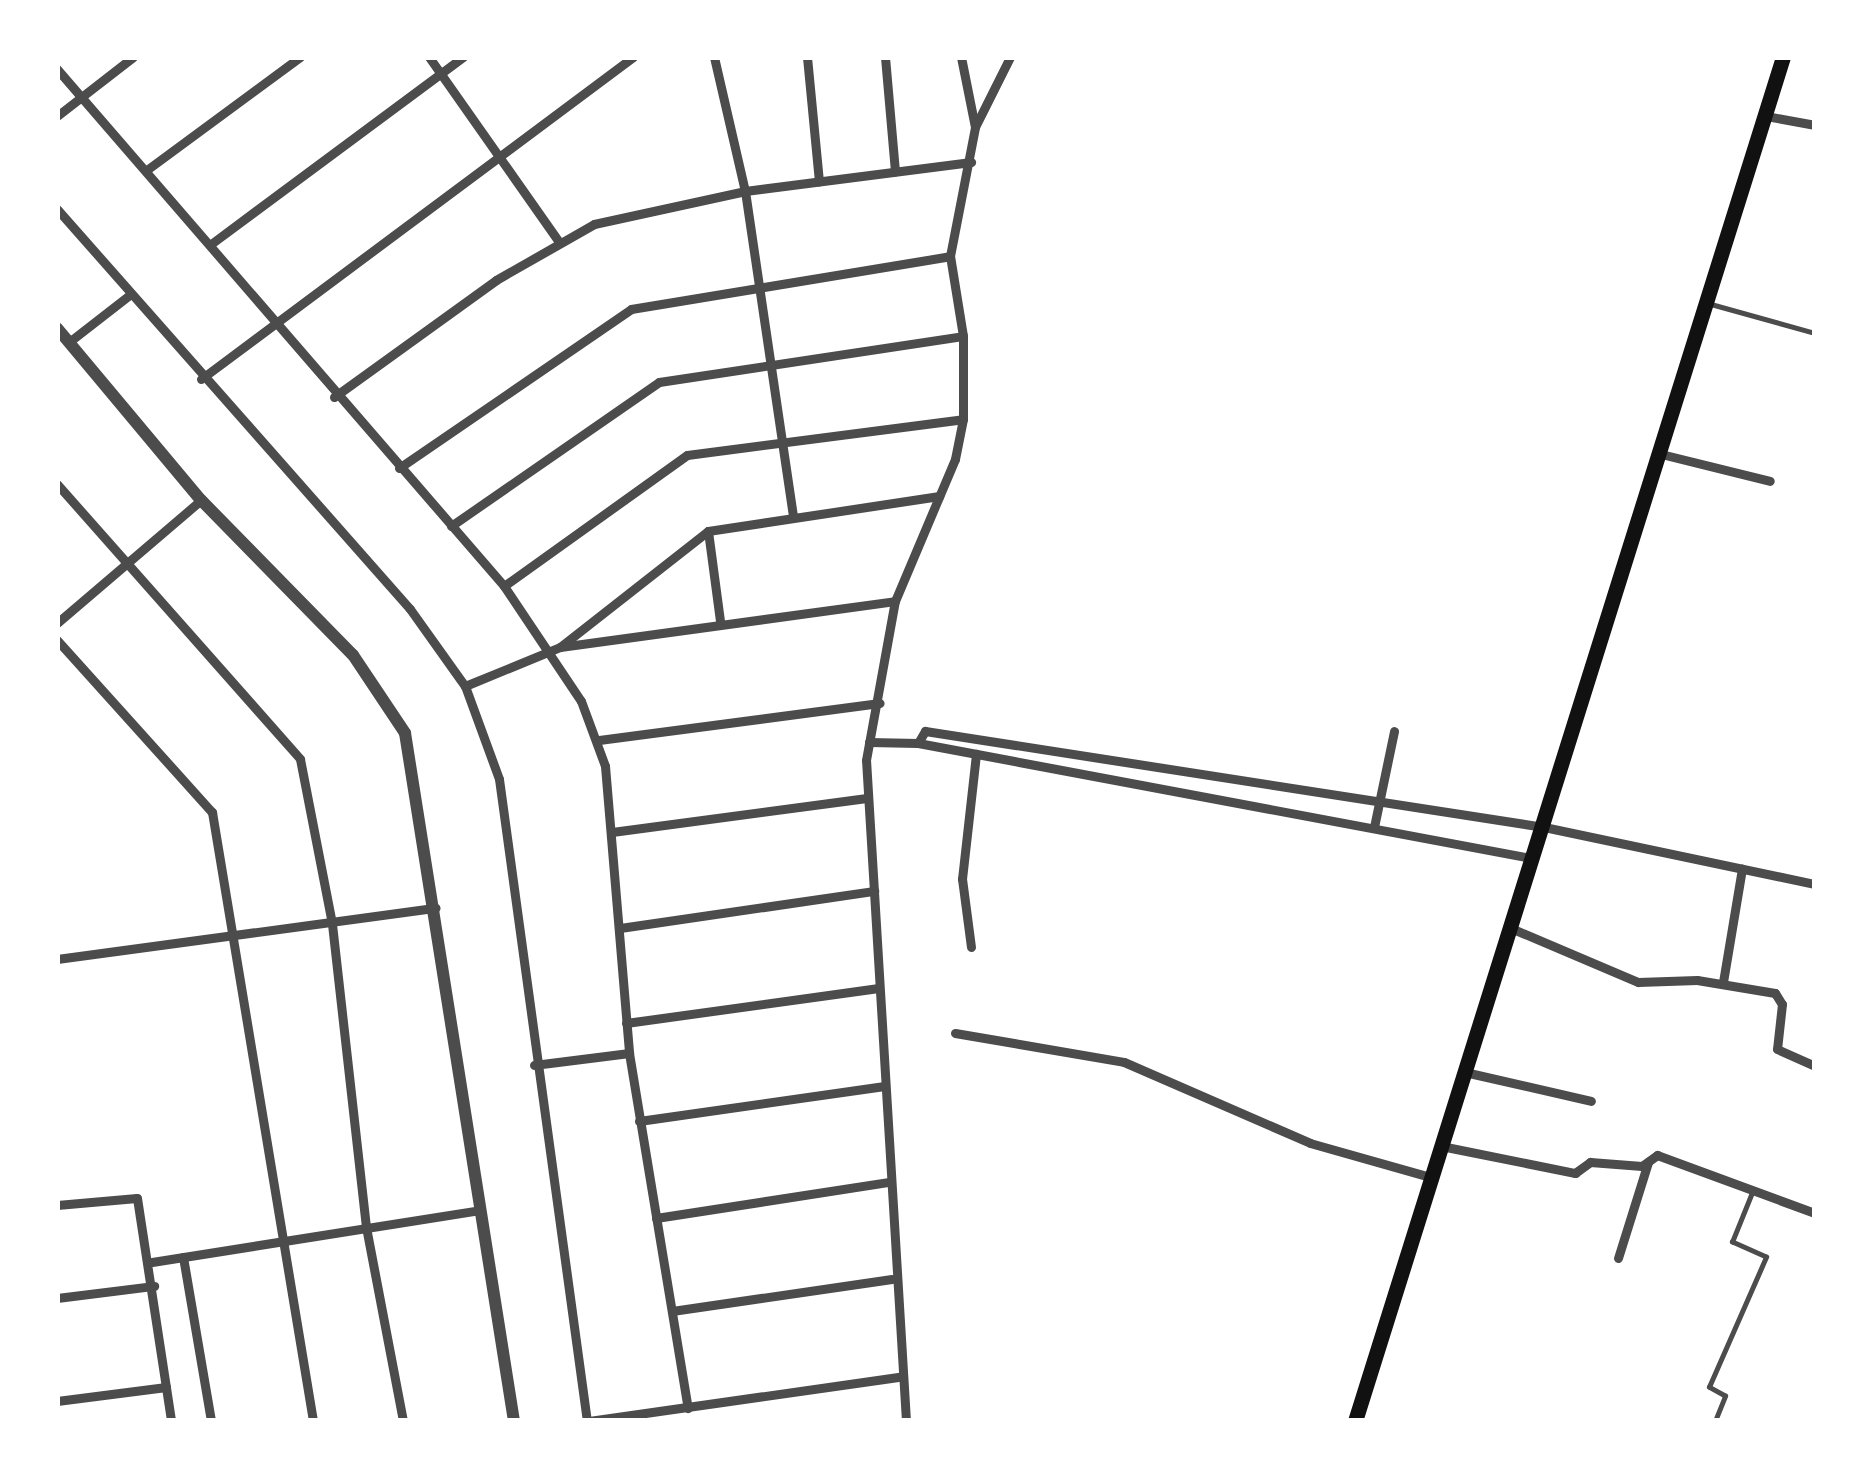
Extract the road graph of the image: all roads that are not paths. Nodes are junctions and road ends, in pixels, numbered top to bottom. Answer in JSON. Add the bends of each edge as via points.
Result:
{"nodes":[{"id":1,"x":134,"y":57,"type":"edge"},
{"id":2,"x":300,"y":57,"type":"edge"},
{"id":3,"x":429,"y":57,"type":"edge"},
{"id":4,"x":463,"y":57,"type":"edge"},
{"id":5,"x":633,"y":57,"type":"edge"},
{"id":6,"x":714,"y":57,"type":"edge"},
{"id":7,"x":807,"y":57,"type":"edge"},
{"id":8,"x":885,"y":57,"type":"edge"},
{"id":9,"x":961,"y":57,"type":"edge"},
{"id":10,"x":1010,"y":57,"type":"edge"},
{"id":11,"x":1783,"y":57,"type":"edge"},
{"id":12,"x":57,"y":69,"type":"edge"},
{"id":13,"x":440,"y":74,"type":"junction"},
{"id":14,"x":81,"y":95,"type":"junction"},
{"id":15,"x":57,"y":116,"type":"edge"},
{"id":16,"x":1766,"y":116,"type":"junction"},
{"id":17,"x":1815,"y":125,"type":"edge"},
{"id":18,"x":975,"y":128,"type":"junction"},
{"id":19,"x":495,"y":156,"type":"junction"},
{"id":20,"x":970,"y":162,"type":"junction"},
{"id":21,"x":148,"y":169,"type":"junction"},
{"id":22,"x":895,"y":172,"type":"junction"},
{"id":23,"x":819,"y":181,"type":"junction"},
{"id":24,"x":745,"y":191,"type":"junction"},
{"id":25,"x":57,"y":209,"type":"edge"},
{"id":26,"x":559,"y":242,"type":"junction"},
{"id":27,"x":211,"y":244,"type":"junction"},
{"id":28,"x":950,"y":256,"type":"junction"},
{"id":29,"x":759,"y":288,"type":"junction"},
{"id":30,"x":128,"y":296,"type":"junction"},
{"id":31,"x":1711,"y":304,"type":"junction"},
{"id":32,"x":270,"y":322,"type":"junction"},
{"id":33,"x":57,"y":328,"type":"edge"},
{"id":34,"x":1815,"y":333,"type":"edge"},
{"id":35,"x":963,"y":336,"type":"junction"},
{"id":36,"x":69,"y":342,"type":"junction"},
{"id":37,"x":770,"y":365,"type":"junction"},
{"id":38,"x":201,"y":379,"type":"junction"},
{"id":39,"x":334,"y":397,"type":"junction"},
{"id":40,"x":964,"y":419,"type":"junction"},
{"id":41,"x":781,"y":440,"type":"junction"},
{"id":42,"x":1661,"y":454,"type":"junction"},
{"id":43,"x":399,"y":468,"type":"junction"},
{"id":44,"x":1770,"y":482,"type":"dead end"},
{"id":45,"x":58,"y":488,"type":"edge"},
{"id":46,"x":939,"y":496,"type":"junction"},
{"id":47,"x":201,"y":500,"type":"junction"},
{"id":48,"x":793,"y":516,"type":"junction"},
{"id":49,"x":452,"y":526,"type":"junction"},
{"id":50,"x":708,"y":531,"type":"junction"},
{"id":51,"x":123,"y":562,"type":"junction"},
{"id":52,"x":504,"y":586,"type":"junction"},
{"id":53,"x":895,"y":602,"type":"junction"},
{"id":54,"x":720,"y":621,"type":"junction"},
{"id":55,"x":57,"y":623,"type":"edge"},
{"id":56,"x":57,"y":640,"type":"edge"},
{"id":57,"x":555,"y":649,"type":"junction"},
{"id":58,"x":465,"y":686,"type":"junction"},
{"id":59,"x":880,"y":703,"type":"junction"},
{"id":60,"x":1394,"y":731,"type":"dead end"},
{"id":61,"x":599,"y":740,"type":"junction"},
{"id":62,"x":869,"y":742,"type":"junction"},
{"id":63,"x":918,"y":743,"type":"junction"},
{"id":64,"x":976,"y":754,"type":"junction"},
{"id":65,"x":1118,"y":761,"type":"junction"},
{"id":66,"x":1193,"y":773,"type":"junction"},
{"id":67,"x":1117,"y":779,"type":"junction"},
{"id":68,"x":1190,"y":793,"type":"junction"},
{"id":69,"x":867,"y":798,"type":"junction"},
{"id":70,"x":1378,"y":802,"type":"junction"},
{"id":71,"x":1374,"y":827,"type":"junction"},
{"id":72,"x":1544,"y":827,"type":"junction"},
{"id":73,"x":612,"y":832,"type":"junction"},
{"id":74,"x":1534,"y":859,"type":"junction"},
{"id":75,"x":1742,"y":869,"type":"junction"},
{"id":76,"x":1815,"y":884,"type":"edge"},
{"id":77,"x":874,"y":891,"type":"junction"},
{"id":78,"x":436,"y":908,"type":"junction"},
{"id":79,"x":332,"y":924,"type":"junction"},
{"id":80,"x":620,"y":928,"type":"junction"},
{"id":81,"x":1513,"y":928,"type":"junction"},
{"id":82,"x":232,"y":939,"type":"junction"},
{"id":83,"x":971,"y":946,"type":"dead end"},
{"id":84,"x":57,"y":959,"type":"edge"},
{"id":85,"x":1723,"y":982,"type":"junction"},
{"id":86,"x":879,"y":988,"type":"junction"},
{"id":87,"x":626,"y":1023,"type":"junction"},
{"id":88,"x":955,"y":1034,"type":"dead end"},
{"id":89,"x":629,"y":1053,"type":"junction"},
{"id":90,"x":534,"y":1065,"type":"junction"},
{"id":91,"x":1815,"y":1066,"type":"edge"},
{"id":92,"x":1469,"y":1073,"type":"junction"},
{"id":93,"x":885,"y":1086,"type":"junction"},
{"id":94,"x":1591,"y":1101,"type":"dead end"},
{"id":95,"x":639,"y":1121,"type":"junction"},
{"id":96,"x":1446,"y":1147,"type":"junction"},
{"id":97,"x":1648,"y":1162,"type":"junction"},
{"id":98,"x":1436,"y":1179,"type":"junction"},
{"id":99,"x":889,"y":1182,"type":"junction"},
{"id":100,"x":1753,"y":1190,"type":"junction"},
{"id":101,"x":57,"y":1205,"type":"edge"},
{"id":102,"x":475,"y":1211,"type":"junction"},
{"id":103,"x":1815,"y":1213,"type":"edge"},
{"id":104,"x":656,"y":1218,"type":"junction"},
{"id":105,"x":366,"y":1227,"type":"junction"},
{"id":106,"x":281,"y":1244,"type":"junction"},
{"id":107,"x":183,"y":1257,"type":"junction"},
{"id":108,"x":1618,"y":1258,"type":"dead end"},
{"id":109,"x":152,"y":1262,"type":"junction"},
{"id":110,"x":892,"y":1279,"type":"junction"},
{"id":111,"x":154,"y":1286,"type":"junction"},
{"id":112,"x":57,"y":1298,"type":"edge"},
{"id":113,"x":672,"y":1311,"type":"junction"},
{"id":114,"x":901,"y":1377,"type":"junction"},
{"id":115,"x":166,"y":1387,"type":"junction"},
{"id":116,"x":57,"y":1401,"type":"edge"},
{"id":117,"x":688,"y":1408,"type":"junction"},
{"id":118,"x":171,"y":1421,"type":"edge"},
{"id":119,"x":211,"y":1421,"type":"edge"},
{"id":120,"x":313,"y":1421,"type":"edge"},
{"id":121,"x":403,"y":1421,"type":"edge"},
{"id":122,"x":514,"y":1421,"type":"edge"},
{"id":123,"x":588,"y":1421,"type":"edge"},
{"id":124,"x":906,"y":1421,"type":"edge"},
{"id":125,"x":1355,"y":1421,"type":"edge"},
{"id":126,"x":1715,"y":1421,"type":"edge"}],
"edges":[{"from":1,"to":14,"type":"street"},
{"from":2,"to":21,"type":"street"},
{"from":3,"to":13,"type":"street"},
{"from":4,"to":13,"type":"street"},
{"from":5,"to":19,"type":"street"},
{"from":6,"to":24,"type":"street"},
{"from":7,"to":23,"type":"street"},
{"from":8,"to":22,"type":"street"},
{"from":9,"to":18,"type":"street"},
{"from":10,"to":18,"type":"street"},
{"from":11,"to":16,"type":"main road"},
{"from":12,"to":14,"type":"street"},
{"from":13,"to":19,"type":"street"},
{"from":13,"to":27,"type":"street"},
{"from":14,"to":15,"type":"street"},
{"from":14,"to":21,"type":"street"},
{"from":16,"to":17,"type":"street"},
{"from":16,"to":31,"type":"main road"},
{"from":18,"to":20,"type":"street"},
{"from":19,"to":26,"type":"street"},
{"from":19,"to":32,"type":"street"},
{"from":20,"to":22,"type":"street"},
{"from":20,"to":28,"type":"street"},
{"from":21,"to":27,"type":"street"},
{"from":22,"to":23,"type":"street"},
{"from":23,"to":24,"type":"street"},
{"from":24,"to":26,"type":"street","via":[[610,218]]},
{"from":24,"to":29,"type":"street"},
{"from":25,"to":30,"type":"street"},
{"from":26,"to":39,"type":"street"},
{"from":27,"to":32,"type":"street"},
{"from":28,"to":29,"type":"street"},
{"from":28,"to":35,"type":"street"},
{"from":29,"to":37,"type":"street"},
{"from":29,"to":43,"type":"street","via":[[616,314]]},
{"from":30,"to":36,"type":"street"},
{"from":30,"to":38,"type":"street"},
{"from":31,"to":34,"type":"lane"},
{"from":31,"to":42,"type":"main road"},
{"from":32,"to":38,"type":"street"},
{"from":32,"to":39,"type":"street"},
{"from":33,"to":36,"type":"street"},
{"from":35,"to":37,"type":"street"},
{"from":35,"to":40,"type":"street"},
{"from":36,"to":47,"type":"street"},
{"from":37,"to":41,"type":"street"},
{"from":37,"to":49,"type":"street","via":[[647,388]]},
{"from":38,"to":58,"type":"street","via":[[410,609]]},
{"from":39,"to":43,"type":"street"},
{"from":40,"to":41,"type":"street"},
{"from":40,"to":46,"type":"street"},
{"from":41,"to":48,"type":"street"},
{"from":41,"to":52,"type":"street","via":[[687,455]]},
{"from":42,"to":44,"type":"street"},
{"from":42,"to":72,"type":"main road"},
{"from":43,"to":49,"type":"street"},
{"from":45,"to":51,"type":"street"},
{"from":46,"to":48,"type":"street"},
{"from":46,"to":53,"type":"street"},
{"from":47,"to":51,"type":"street"},
{"from":47,"to":78,"type":"street","via":[[353,655],[394,709],[415,770]]},
{"from":48,"to":50,"type":"street"},
{"from":49,"to":52,"type":"street"},
{"from":50,"to":54,"type":"street"},
{"from":50,"to":57,"type":"street"},
{"from":51,"to":55,"type":"street"},
{"from":51,"to":79,"type":"street","via":[[289,740],[308,788]]},
{"from":52,"to":57,"type":"street"},
{"from":53,"to":54,"type":"street"},
{"from":53,"to":59,"type":"street"},
{"from":54,"to":57,"type":"street"},
{"from":56,"to":82,"type":"street","via":[[201,793],[218,834]]},
{"from":57,"to":58,"type":"street"},
{"from":57,"to":61,"type":"street"},
{"from":58,"to":90,"type":"street","via":[[499,779]]},
{"from":59,"to":61,"type":"street"},
{"from":59,"to":62,"type":"street"},
{"from":60,"to":70,"type":"street"},
{"from":61,"to":73,"type":"street"},
{"from":62,"to":63,"type":"street"},
{"from":62,"to":69,"type":"street"},
{"from":63,"to":64,"type":"street"},
{"from":63,"to":65,"type":"street","via":[[925,731]]},
{"from":64,"to":67,"type":"street"},
{"from":64,"to":83,"type":"street","via":[[962,879]]},
{"from":65,"to":66,"type":"street"},
{"from":65,"to":67,"type":"street"},
{"from":66,"to":68,"type":"street"},
{"from":66,"to":70,"type":"street"},
{"from":67,"to":68,"type":"street"},
{"from":68,"to":71,"type":"street"},
{"from":69,"to":73,"type":"street"},
{"from":69,"to":77,"type":"street"},
{"from":70,"to":71,"type":"street"},
{"from":70,"to":72,"type":"street"},
{"from":71,"to":74,"type":"street"},
{"from":72,"to":74,"type":"main road"},
{"from":72,"to":75,"type":"street"},
{"from":73,"to":80,"type":"street"},
{"from":74,"to":81,"type":"main road"},
{"from":75,"to":76,"type":"street"},
{"from":75,"to":85,"type":"street"},
{"from":77,"to":80,"type":"street"},
{"from":77,"to":86,"type":"street"},
{"from":78,"to":79,"type":"street"},
{"from":78,"to":102,"type":"street"},
{"from":79,"to":82,"type":"street"},
{"from":79,"to":105,"type":"street"},
{"from":80,"to":87,"type":"street"},
{"from":81,"to":85,"type":"street","via":[[1638,982]]},
{"from":81,"to":92,"type":"main road"},
{"from":82,"to":84,"type":"street"},
{"from":82,"to":106,"type":"street"},
{"from":85,"to":91,"type":"street","via":[[1780,998],[1777,1049]]},
{"from":86,"to":87,"type":"street"},
{"from":86,"to":93,"type":"street"},
{"from":87,"to":89,"type":"street"},
{"from":88,"to":98,"type":"street","via":[[1124,1062],[1310,1143]]},
{"from":89,"to":90,"type":"street"},
{"from":89,"to":95,"type":"street"},
{"from":90,"to":123,"type":"street"},
{"from":92,"to":94,"type":"street"},
{"from":92,"to":96,"type":"main road"},
{"from":93,"to":95,"type":"street"},
{"from":93,"to":99,"type":"street"},
{"from":95,"to":104,"type":"street"},
{"from":96,"to":97,"type":"street","via":[[1575,1173],[1590,1162]]},
{"from":96,"to":98,"type":"main road"},
{"from":97,"to":100,"type":"street","via":[[1657,1155]]},
{"from":97,"to":108,"type":"street"},
{"from":98,"to":125,"type":"main road"},
{"from":99,"to":104,"type":"street"},
{"from":99,"to":110,"type":"street"},
{"from":100,"to":103,"type":"street"},
{"from":100,"to":126,"type":"lane","via":[[1732,1242],[1766,1256],[1708,1387],[1725,1396]]},
{"from":101,"to":109,"type":"street","via":[[137,1198]]},
{"from":102,"to":105,"type":"street"},
{"from":102,"to":122,"type":"street"},
{"from":104,"to":113,"type":"street"},
{"from":105,"to":106,"type":"street"},
{"from":105,"to":121,"type":"street"},
{"from":106,"to":107,"type":"street"},
{"from":106,"to":120,"type":"street"},
{"from":107,"to":109,"type":"street"},
{"from":107,"to":119,"type":"street"},
{"from":109,"to":111,"type":"street"},
{"from":110,"to":113,"type":"street"},
{"from":110,"to":114,"type":"street"},
{"from":111,"to":112,"type":"street"},
{"from":111,"to":115,"type":"street"},
{"from":113,"to":117,"type":"street"},
{"from":114,"to":117,"type":"street"},
{"from":114,"to":124,"type":"street"},
{"from":115,"to":116,"type":"street"},
{"from":115,"to":118,"type":"street"},
{"from":117,"to":123,"type":"street"}]}
